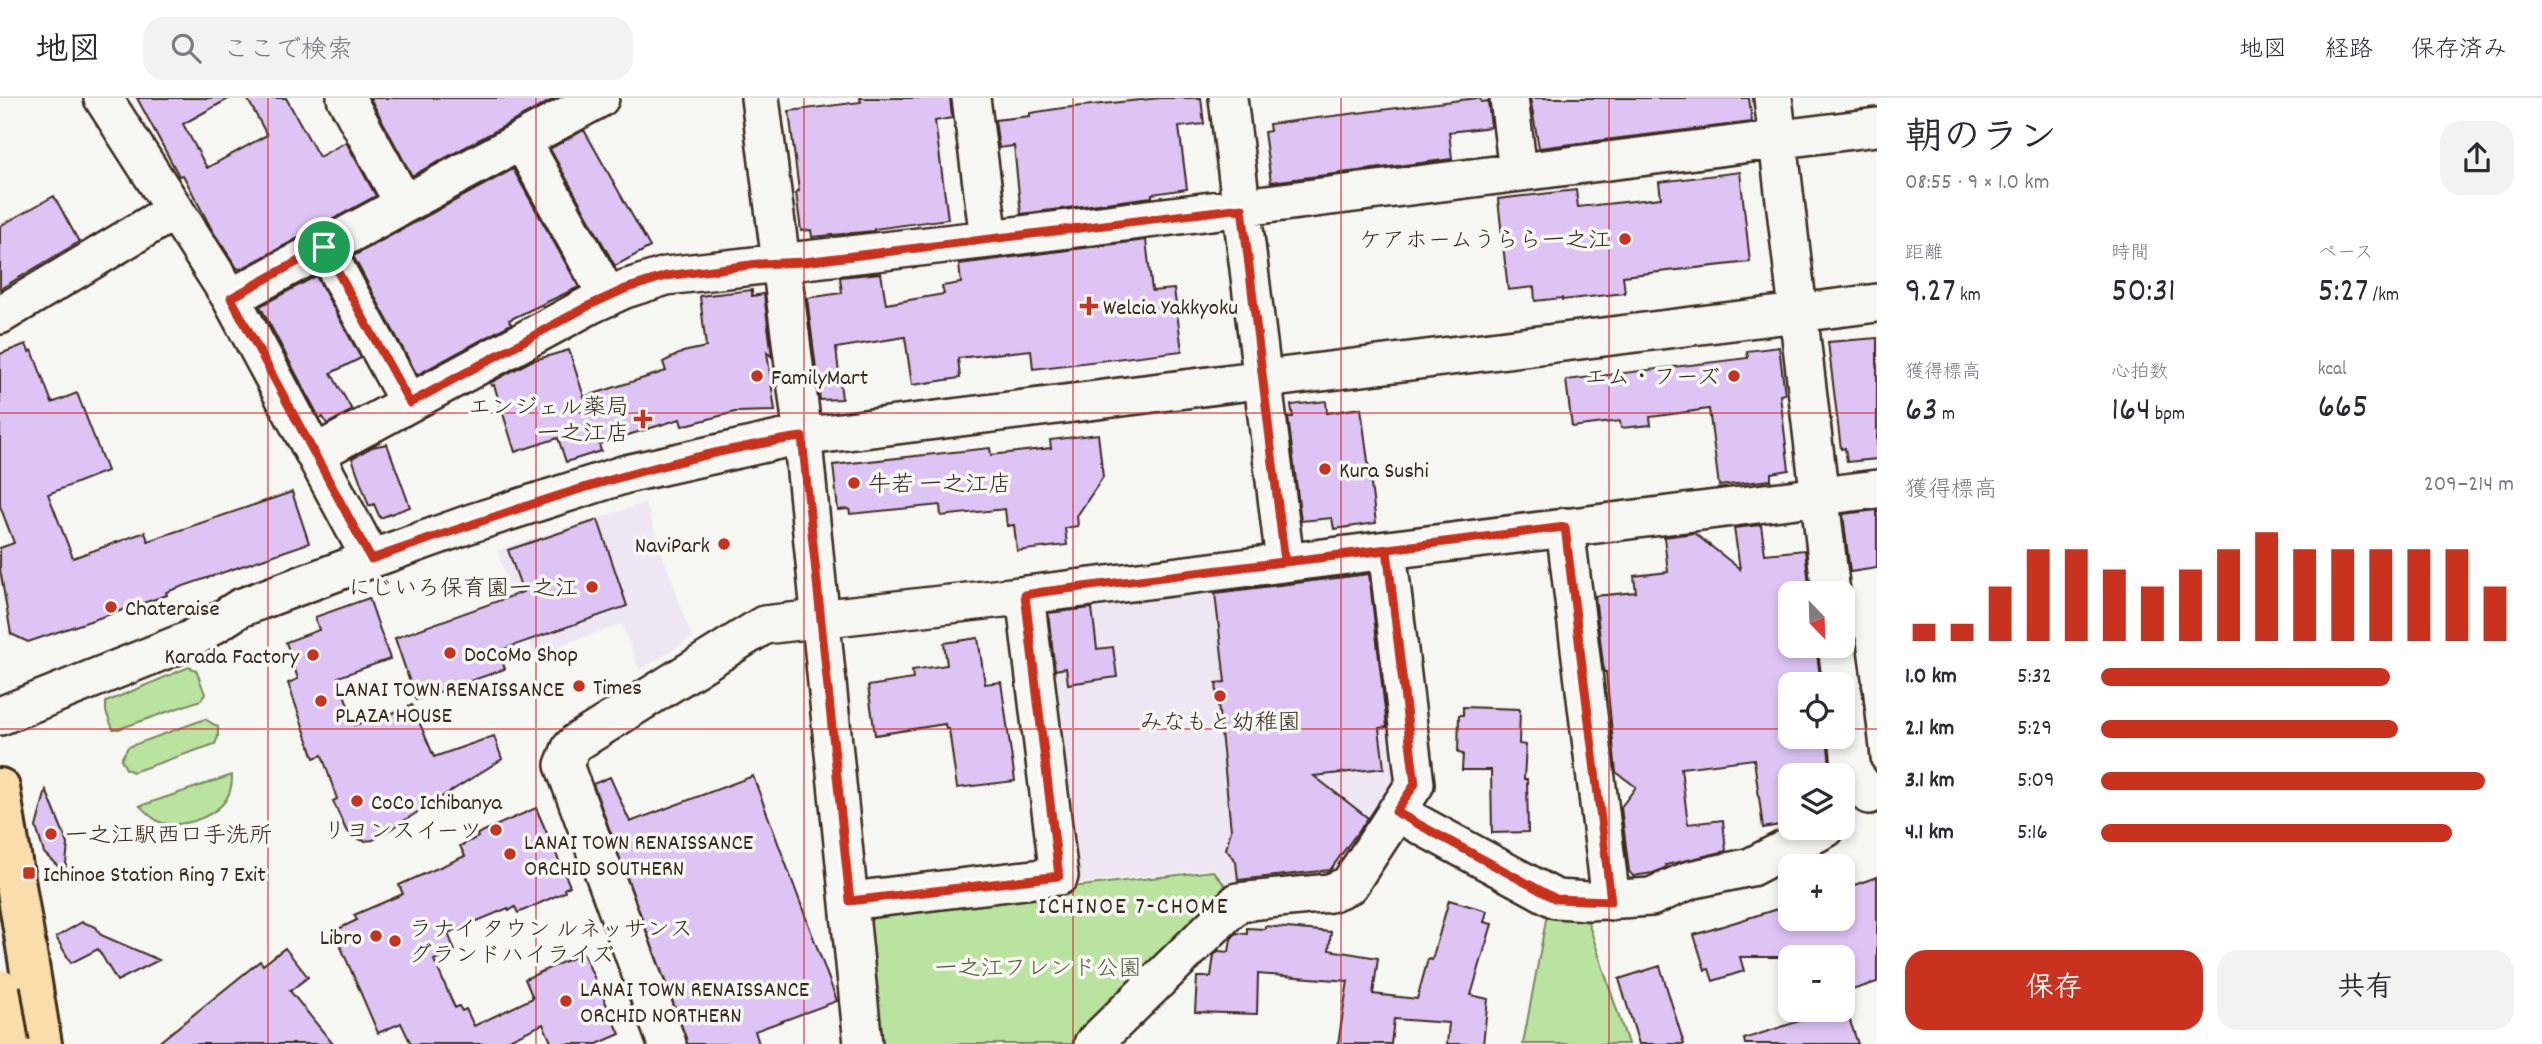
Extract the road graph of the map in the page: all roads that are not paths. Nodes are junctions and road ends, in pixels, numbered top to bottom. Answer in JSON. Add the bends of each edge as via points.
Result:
{"nodes":[{"id":1,"x":103,"y":98,"type":"edge"},
{"id":2,"x":346,"y":98,"type":"edge"},
{"id":3,"x":600,"y":98,"type":"edge"},
{"id":4,"x":760,"y":98,"type":"edge"},
{"id":5,"x":971,"y":98,"type":"edge"},
{"id":6,"x":1228,"y":98,"type":"edge"},
{"id":7,"x":1509,"y":98,"type":"edge"},
{"id":8,"x":1773,"y":98,"type":"edge"},
{"id":9,"x":1877,"y":127,"type":"edge"},
{"id":10,"x":1778,"y":139,"type":"junction"},
{"id":11,"x":522,"y":141,"type":"junction"},
{"id":12,"x":1518,"y":172,"type":"junction"},
{"id":13,"x":404,"y":204,"type":"junction"},
{"id":14,"x":1242,"y":208,"type":"junction"},
{"id":15,"x":175,"y":210,"type":"junction"},
{"id":16,"x":989,"y":239,"type":"junction"},
{"id":17,"x":324,"y":247,"type":"junction"},
{"id":18,"x":781,"y":263,"type":"junction"},
{"id":19,"x":608,"y":297,"type":"junction"},
{"id":20,"x":231,"y":298,"type":"junction"},
{"id":21,"x":1877,"y":303,"type":"edge"},
{"id":22,"x":1798,"y":313,"type":"junction"},
{"id":23,"x":0,"y":314,"type":"edge"},
{"id":24,"x":1262,"y":379,"type":"junction"},
{"id":25,"x":410,"y":403,"type":"junction"},
{"id":26,"x":802,"y":437,"type":"junction"},
{"id":27,"x":315,"y":454,"type":"junction"},
{"id":28,"x":1877,"y":489,"type":"edge"},
{"id":29,"x":1820,"y":496,"type":"junction"},
{"id":30,"x":1565,"y":527,"type":"junction"},
{"id":31,"x":1387,"y":550,"type":"junction"},
{"id":32,"x":371,"y":559,"type":"junction"},
{"id":33,"x":1285,"y":562,"type":"junction"},
{"id":34,"x":1830,"y":581,"type":"edge"},
{"id":35,"x":1025,"y":595,"type":"junction"},
{"id":36,"x":820,"y":619,"type":"junction"},
{"id":37,"x":0,"y":716,"type":"edge"},
{"id":38,"x":1849,"y":749,"type":"edge"},
{"id":39,"x":0,"y":788,"type":"edge"},
{"id":40,"x":1863,"y":800,"type":"edge"},
{"id":41,"x":1396,"y":812,"type":"junction"},
{"id":42,"x":1802,"y":840,"type":"edge"},
{"id":43,"x":850,"y":901,"type":"junction"},
{"id":44,"x":1611,"y":901,"type":"junction"},
{"id":45,"x":0,"y":989,"type":"edge"},
{"id":46,"x":9,"y":1044,"type":"edge"},
{"id":47,"x":42,"y":1044,"type":"edge"},
{"id":48,"x":667,"y":1044,"type":"edge"},
{"id":49,"x":863,"y":1044,"type":"edge"},
{"id":50,"x":1093,"y":1044,"type":"edge"}],
"edges":[{"from":1,"to":15,"type":"street"},
{"from":2,"to":13,"type":"street"},
{"from":3,"to":11,"type":"street"},
{"from":4,"to":18,"type":"street"},
{"from":5,"to":16,"type":"street"},
{"from":6,"to":14,"type":"street"},
{"from":7,"to":12,"type":"street"},
{"from":8,"to":10,"type":"street"},
{"from":9,"to":10,"type":"street"},
{"from":10,"to":12,"type":"street"},
{"from":10,"to":22,"type":"street"},
{"from":11,"to":13,"type":"street"},
{"from":11,"to":19,"type":"street"},
{"from":12,"to":14,"type":"street"},
{"from":13,"to":17,"type":"street"},
{"from":14,"to":16,"type":"street"},
{"from":14,"to":24,"type":"street"},
{"from":15,"to":20,"type":"street"},
{"from":15,"to":23,"type":"street"},
{"from":16,"to":18,"type":"street"},
{"from":17,"to":20,"type":"street"},
{"from":17,"to":25,"type":"street"},
{"from":18,"to":19,"type":"street","via":[[666,276]]},
{"from":18,"to":26,"type":"street"},
{"from":19,"to":25,"type":"street"},
{"from":20,"to":27,"type":"street"},
{"from":21,"to":22,"type":"street"},
{"from":22,"to":24,"type":"street"},
{"from":22,"to":29,"type":"street"},
{"from":24,"to":26,"type":"street"},
{"from":24,"to":33,"type":"street"},
{"from":25,"to":27,"type":"street"},
{"from":26,"to":32,"type":"street","via":[[626,474]]},
{"from":26,"to":36,"type":"street"},
{"from":27,"to":32,"type":"street"},
{"from":28,"to":29,"type":"street"},
{"from":29,"to":30,"type":"street"},
{"from":29,"to":34,"type":"street"},
{"from":30,"to":31,"type":"street"},
{"from":30,"to":44,"type":"street"},
{"from":31,"to":33,"type":"street"},
{"from":31,"to":41,"type":"street","via":[[1415,784]]},
{"from":32,"to":37,"type":"street","via":[[240,608],[190,640]]},
{"from":33,"to":35,"type":"street"},
{"from":35,"to":36,"type":"street"},
{"from":35,"to":43,"type":"street","via":[[1059,876]]},
{"from":36,"to":43,"type":"street"},
{"from":36,"to":48,"type":"street","via":[[764,625],[577,742],[566,756],[566,773]]},
{"from":38,"to":40,"type":"street"},
{"from":39,"to":47,"type":"main road"},
{"from":41,"to":44,"type":"street","via":[[1556,899]]},
{"from":41,"to":50,"type":"street","via":[[1349,885],[1330,893],[1238,902]]},
{"from":42,"to":44,"type":"street","via":[[1751,866],[1690,880],[1651,897]]},
{"from":43,"to":49,"type":"street"},
{"from":45,"to":46,"type":"main road","bridge":true}]}
